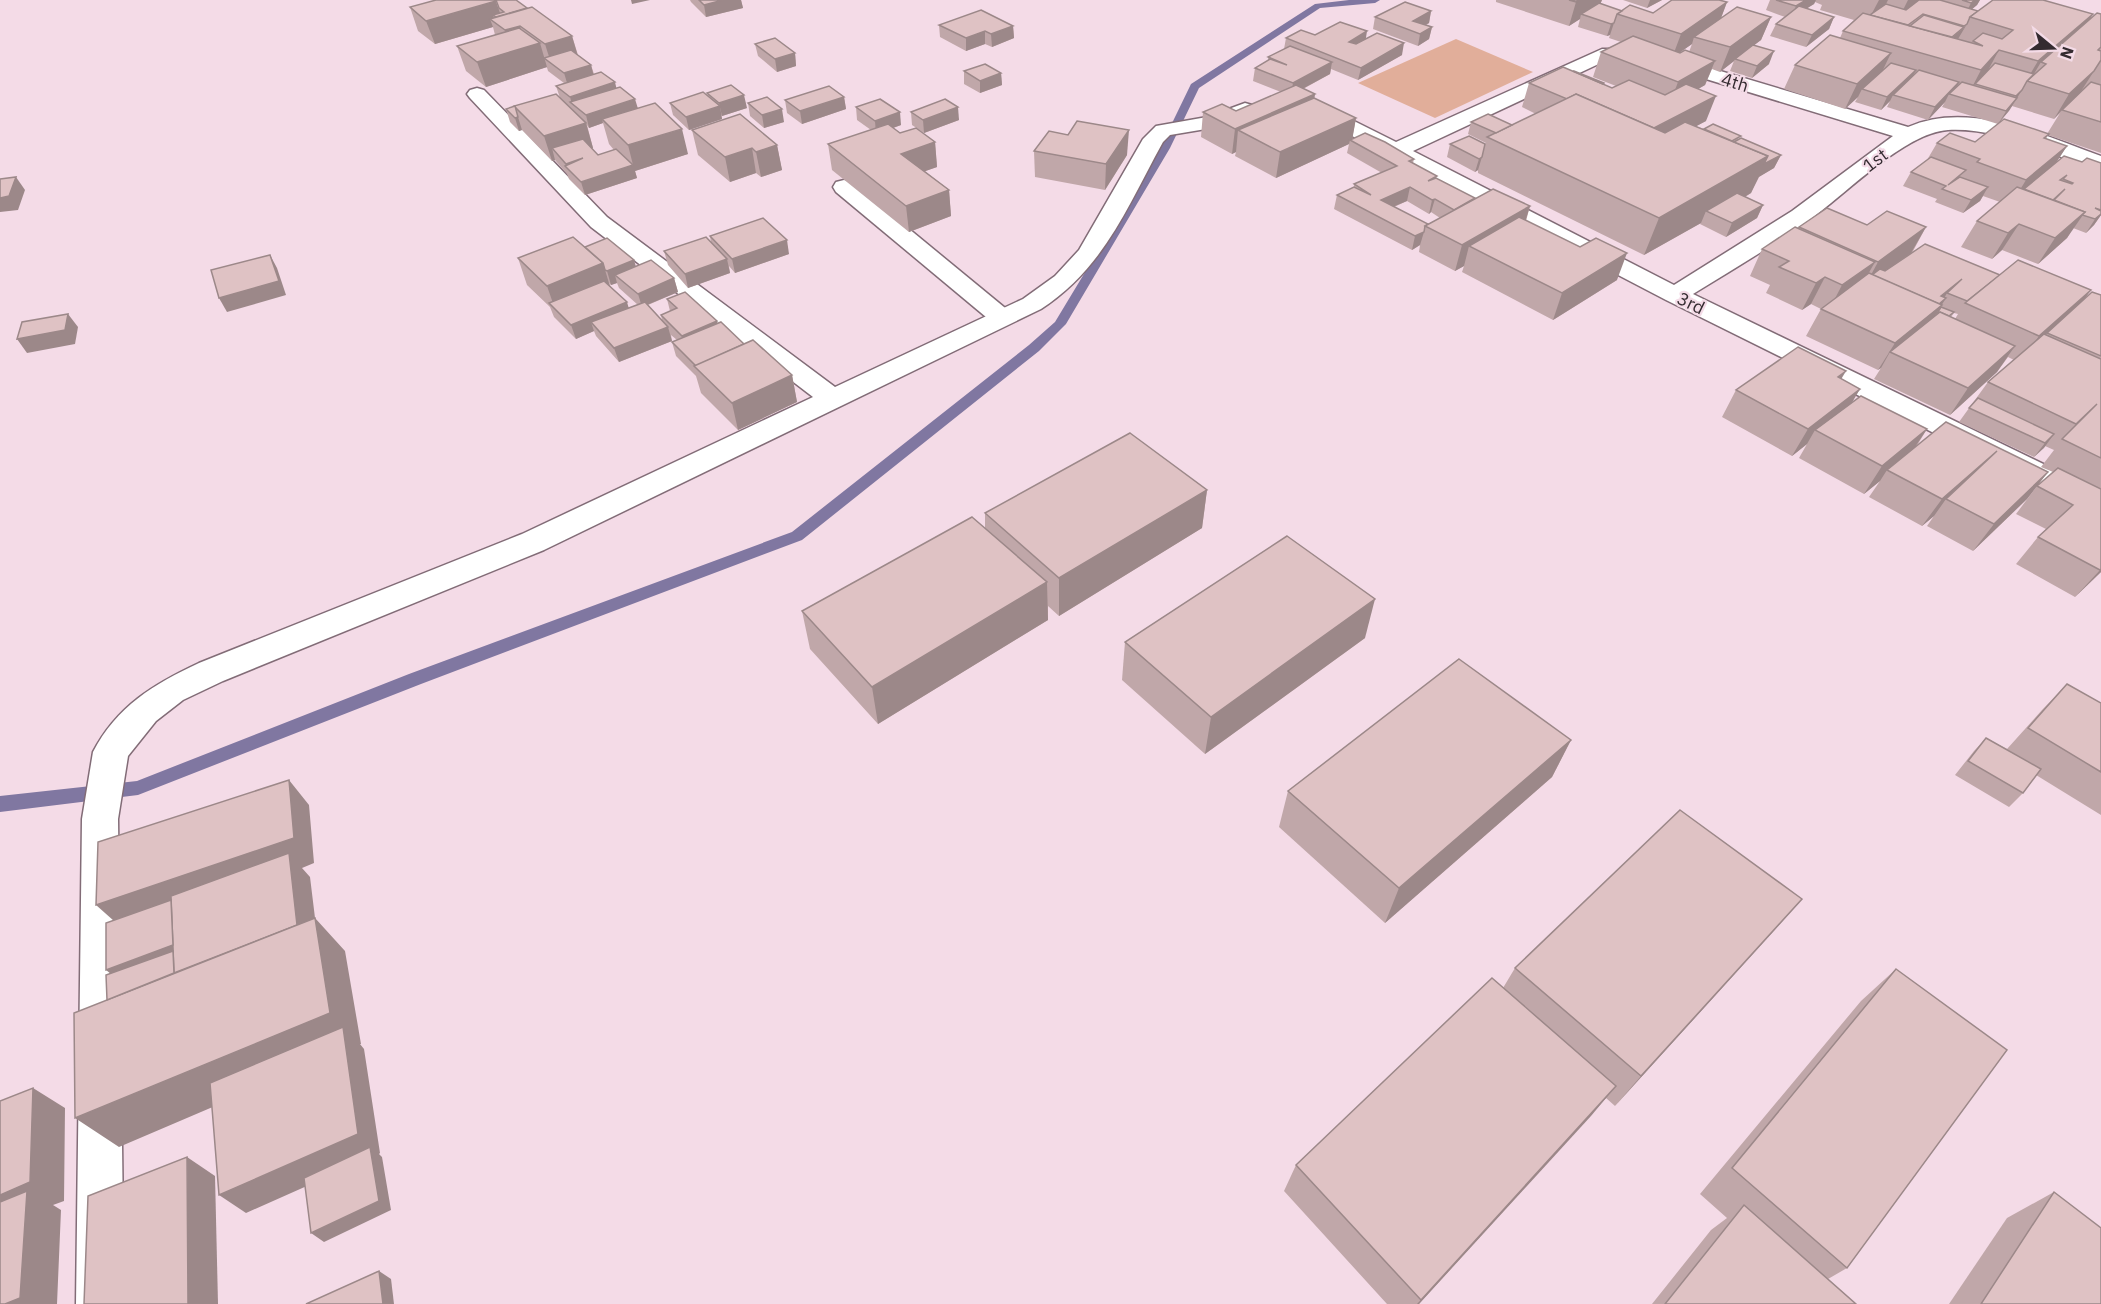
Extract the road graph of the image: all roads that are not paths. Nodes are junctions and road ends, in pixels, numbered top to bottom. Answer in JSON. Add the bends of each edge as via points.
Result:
{"nodes":[{"id":1,"x":477,"y":94,"type":"dead end"},
{"id":2,"x":1296,"y":100,"type":"edge"},
{"id":3,"x":1263,"y":102,"type":"edge"},
{"id":4,"x":1909,"y":134,"type":"junction"},
{"id":5,"x":1397,"y":150,"type":"junction"},
{"id":6,"x":2101,"y":163,"type":"edge"},
{"id":7,"x":844,"y":187,"type":"dead end"},
{"id":8,"x":1675,"y":295,"type":"junction"},
{"id":9,"x":1001,"y":317,"type":"junction"},
{"id":10,"x":834,"y":400,"type":"junction"},
{"id":11,"x":2101,"y":504,"type":"edge"},
{"id":12,"x":100,"y":1304,"type":"edge"}],
"edges":[{"from":1,"to":10,"type":"street","via":[[599,222]]},
{"from":2,"to":5,"type":"street","name":"3rd"},
{"from":3,"to":9,"type":"street","via":[[1210,123],[1171,128],[1155,139],[1078,268],[1062,285]]},
{"from":4,"to":5,"type":"street","name":"4th","via":[[1663,60],[1602,55]]},
{"from":4,"to":6,"type":"street","name":"1st","via":[[1929,126],[1984,128]]},
{"from":4,"to":8,"type":"street","name":"1st","via":[[1826,210]]},
{"from":5,"to":8,"type":"street","name":"3rd"},
{"from":7,"to":9,"type":"street"},
{"from":8,"to":11,"type":"street","name":"3rd"},
{"from":9,"to":10,"type":"street"},
{"from":10,"to":12,"type":"street","via":[[533,542],[211,672],[171,691],[144,711],[111,752],[100,819]]}]}
